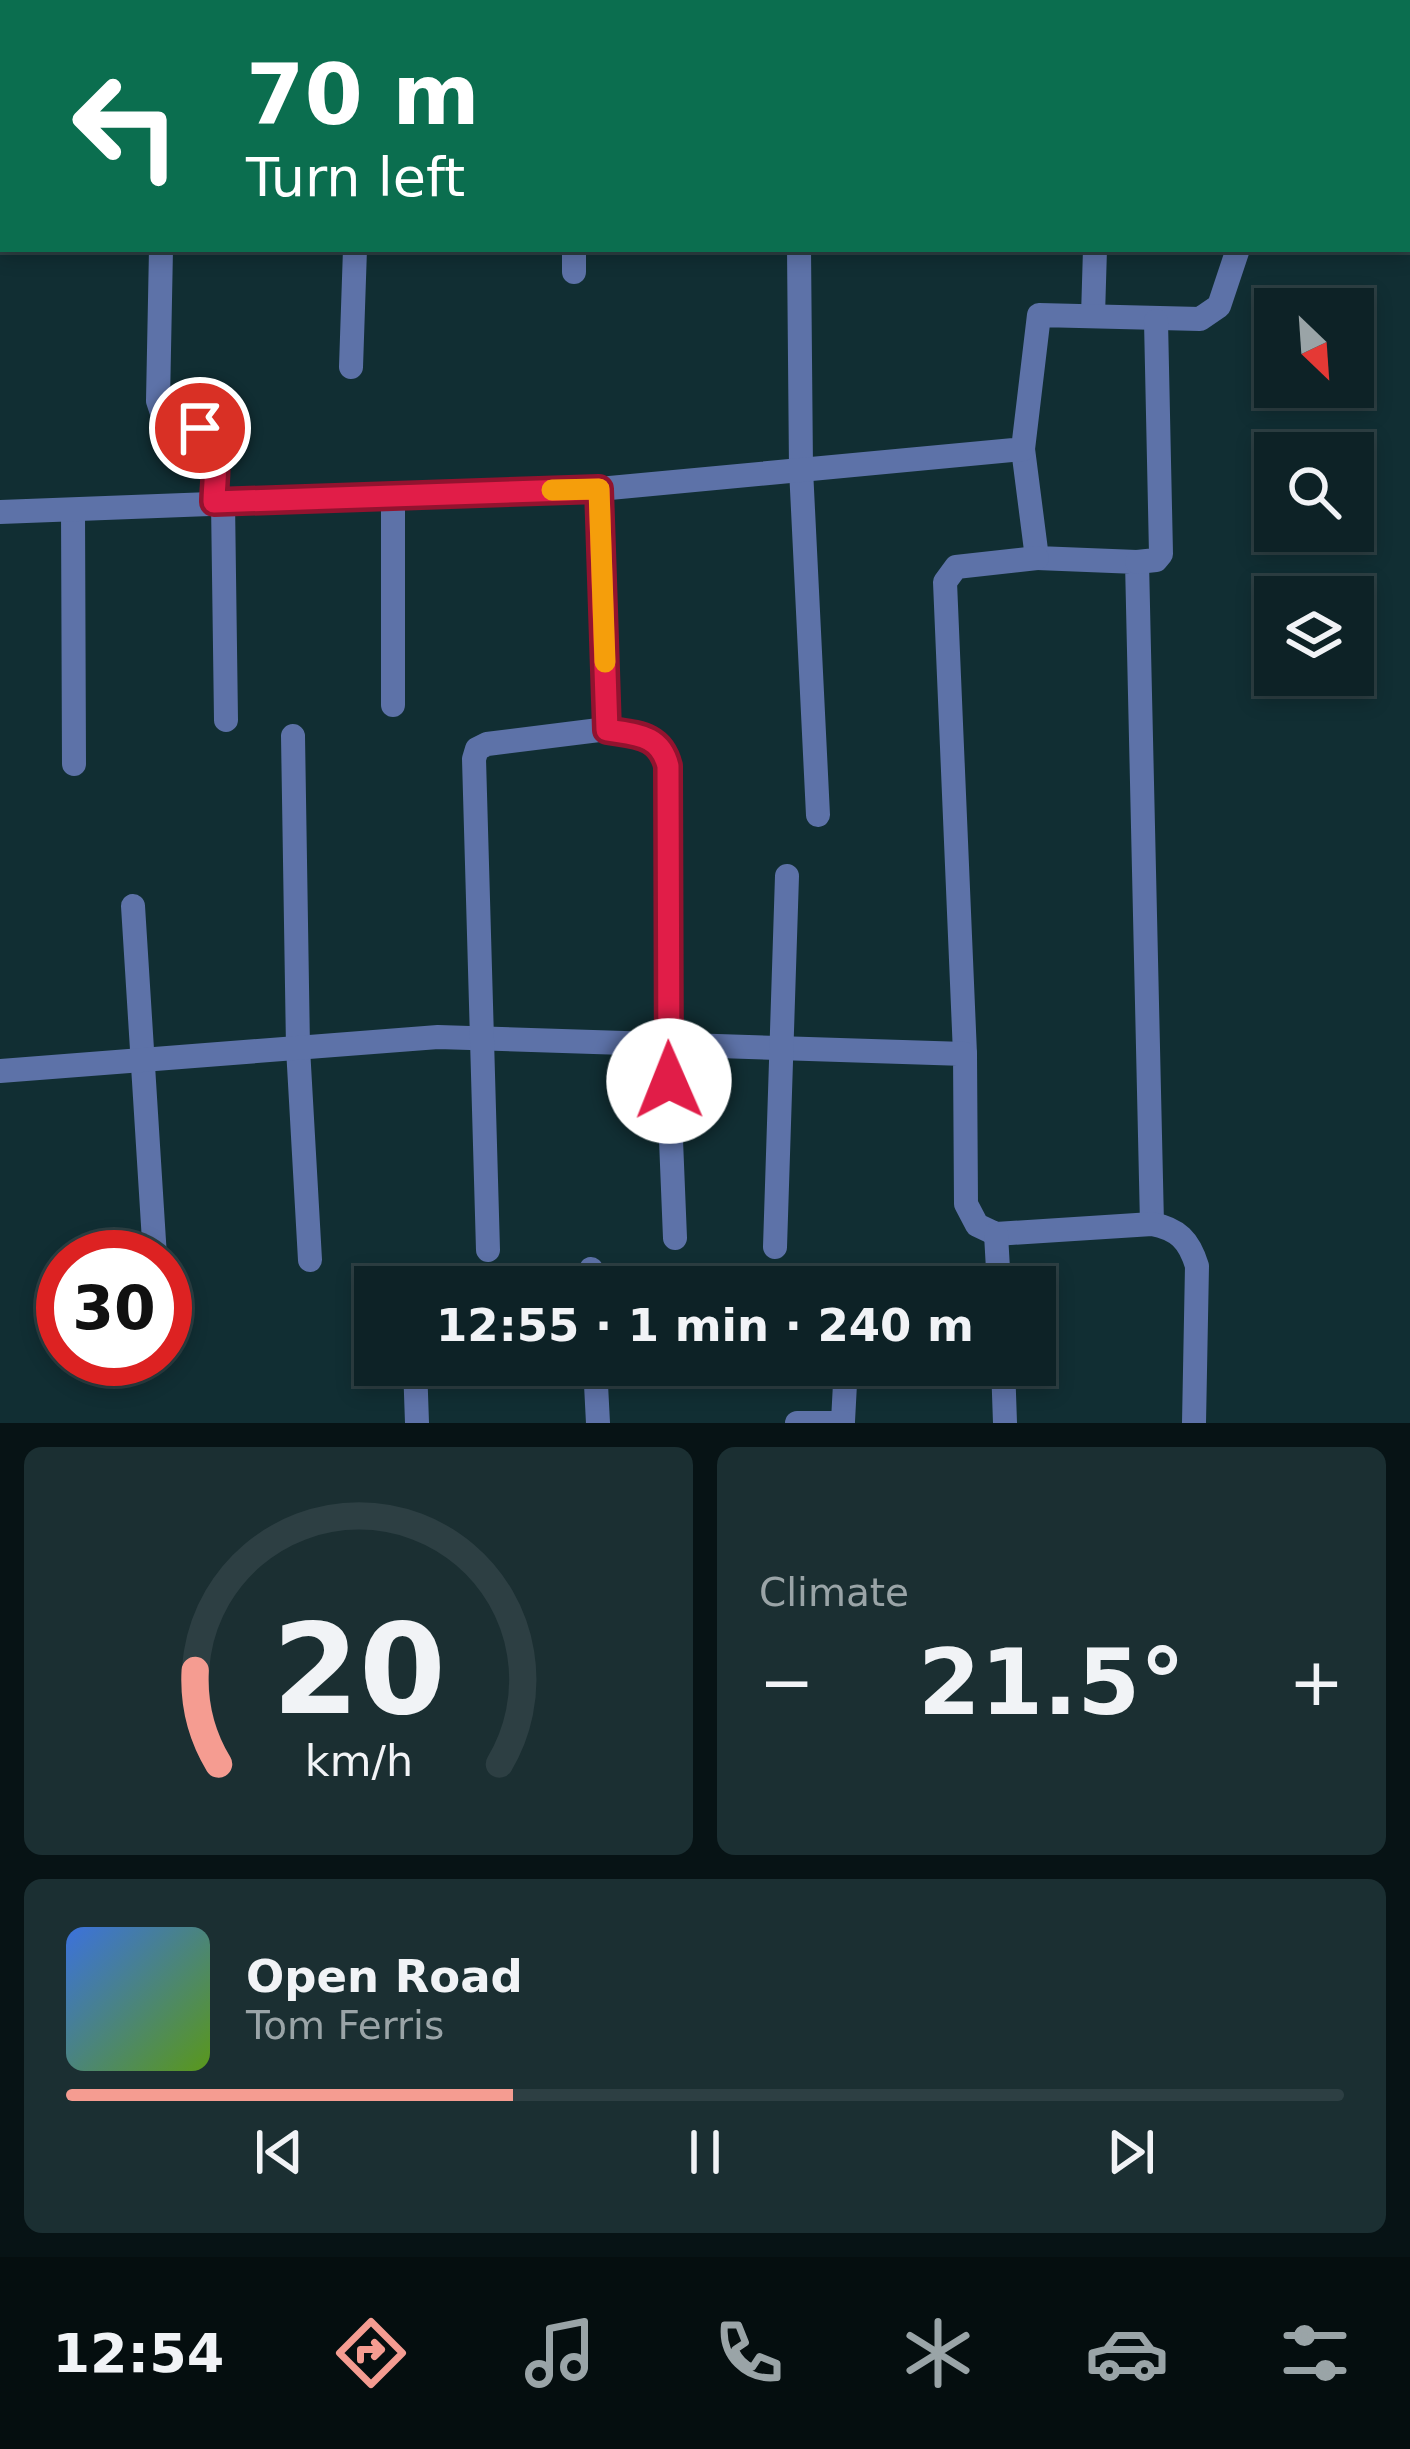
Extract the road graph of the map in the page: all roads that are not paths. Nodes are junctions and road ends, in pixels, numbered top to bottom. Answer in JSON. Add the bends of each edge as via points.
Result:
{"nodes":[{"id":1,"x":161,"y":252,"type":"edge"},
{"id":2,"x":356,"y":252,"type":"edge"},
{"id":3,"x":799,"y":252,"type":"edge"},
{"id":4,"x":1096,"y":252,"type":"edge"},
{"id":5,"x":1237,"y":252,"type":"edge"},
{"id":6,"x":1093,"y":316,"type":"junction"},
{"id":7,"x":1156,"y":321,"type":"junction"},
{"id":8,"x":351,"y":368,"type":"dead end"},
{"id":9,"x":1023,"y":449,"type":"junction"},
{"id":10,"x":801,"y":469,"type":"junction"},
{"id":11,"x":599,"y":489,"type":"junction"},
{"id":12,"x":394,"y":494,"type":"junction"},
{"id":13,"x":218,"y":502,"type":"junction"},
{"id":14,"x":73,"y":510,"type":"junction"},
{"id":15,"x":0,"y":512,"type":"edge"},
{"id":16,"x":1037,"y":558,"type":"junction"},
{"id":17,"x":1137,"y":562,"type":"junction"},
{"id":18,"x":393,"y":705,"type":"dead end"},
{"id":19,"x":226,"y":720,"type":"dead end"},
{"id":20,"x":607,"y":730,"type":"junction"},
{"id":21,"x":293,"y":736,"type":"dead end"},
{"id":22,"x":74,"y":764,"type":"dead end"},
{"id":23,"x":818,"y":815,"type":"dead end"},
{"id":24,"x":787,"y":876,"type":"dead end"},
{"id":25,"x":133,"y":906,"type":"dead end"},
{"id":26,"x":480,"y":1038,"type":"junction"},
{"id":27,"x":668,"y":1042,"type":"junction"},
{"id":28,"x":784,"y":1046,"type":"junction"},
{"id":29,"x":298,"y":1048,"type":"junction"},
{"id":30,"x":965,"y":1054,"type":"junction"},
{"id":31,"x":142,"y":1059,"type":"junction"},
{"id":32,"x":0,"y":1071,"type":"edge"},
{"id":33,"x":1152,"y":1224,"type":"junction"},
{"id":34,"x":153,"y":1230,"type":"edge"},
{"id":35,"x":996,"y":1234,"type":"junction"},
{"id":36,"x":675,"y":1238,"type":"dead end"},
{"id":37,"x":775,"y":1247,"type":"dead end"},
{"id":38,"x":488,"y":1250,"type":"dead end"},
{"id":39,"x":310,"y":1260,"type":"dead end"},
{"id":40,"x":998,"y":1266,"type":"edge"},
{"id":41,"x":416,"y":1386,"type":"edge"},
{"id":42,"x":597,"y":1386,"type":"edge"},
{"id":43,"x":845,"y":1386,"type":"edge"},
{"id":44,"x":1004,"y":1386,"type":"edge"},
{"id":45,"x":843,"y":1422,"type":"edge"},
{"id":46,"x":417,"y":1423,"type":"edge"},
{"id":47,"x":598,"y":1423,"type":"edge"},
{"id":48,"x":796,"y":1423,"type":"edge"},
{"id":49,"x":1005,"y":1423,"type":"edge"},
{"id":50,"x":1194,"y":1423,"type":"edge"}],
"edges":[{"from":1,"to":13,"type":"street","via":[[158,401],[162,413],[211,436]]},
{"from":2,"to":8,"type":"street"},
{"from":3,"to":10,"type":"street"},
{"from":4,"to":6,"type":"street"},
{"from":5,"to":7,"type":"street","via":[[1219,306],[1200,319]]},
{"from":6,"to":7,"type":"street"},
{"from":6,"to":9,"type":"street","via":[[1039,315]]},
{"from":7,"to":17,"type":"street","via":[[1162,554]]},
{"from":9,"to":10,"type":"street"},
{"from":9,"to":16,"type":"street"},
{"from":10,"to":11,"type":"street"},
{"from":10,"to":23,"type":"street"},
{"from":11,"to":12,"type":"street"},
{"from":11,"to":20,"type":"street"},
{"from":12,"to":13,"type":"street"},
{"from":12,"to":18,"type":"street"},
{"from":13,"to":14,"type":"street"},
{"from":13,"to":19,"type":"street"},
{"from":14,"to":15,"type":"street"},
{"from":14,"to":22,"type":"street"},
{"from":16,"to":17,"type":"street"},
{"from":16,"to":30,"type":"street","via":[[956,567],[945,582]]},
{"from":17,"to":33,"type":"street"},
{"from":20,"to":26,"type":"street","via":[[477,749]]},
{"from":20,"to":27,"type":"street","via":[[650,738],[668,766]]},
{"from":21,"to":29,"type":"street"},
{"from":24,"to":28,"type":"street"},
{"from":25,"to":31,"type":"street"},
{"from":26,"to":27,"type":"street"},
{"from":26,"to":29,"type":"street"},
{"from":26,"to":38,"type":"street"},
{"from":27,"to":28,"type":"street"},
{"from":27,"to":36,"type":"street"},
{"from":28,"to":30,"type":"street"},
{"from":28,"to":37,"type":"street"},
{"from":29,"to":31,"type":"street"},
{"from":29,"to":39,"type":"street"},
{"from":30,"to":35,"type":"street","via":[[965,1204],[976,1225]]},
{"from":31,"to":32,"type":"street"},
{"from":31,"to":34,"type":"street"},
{"from":33,"to":35,"type":"street"},
{"from":33,"to":50,"type":"street","via":[[1174,1228],[1197,1266]]},
{"from":35,"to":40,"type":"street"},
{"from":41,"to":46,"type":"street"},
{"from":42,"to":47,"type":"street"},
{"from":43,"to":45,"type":"street"},
{"from":44,"to":49,"type":"street"},
{"from":45,"to":48,"type":"street"}]}
